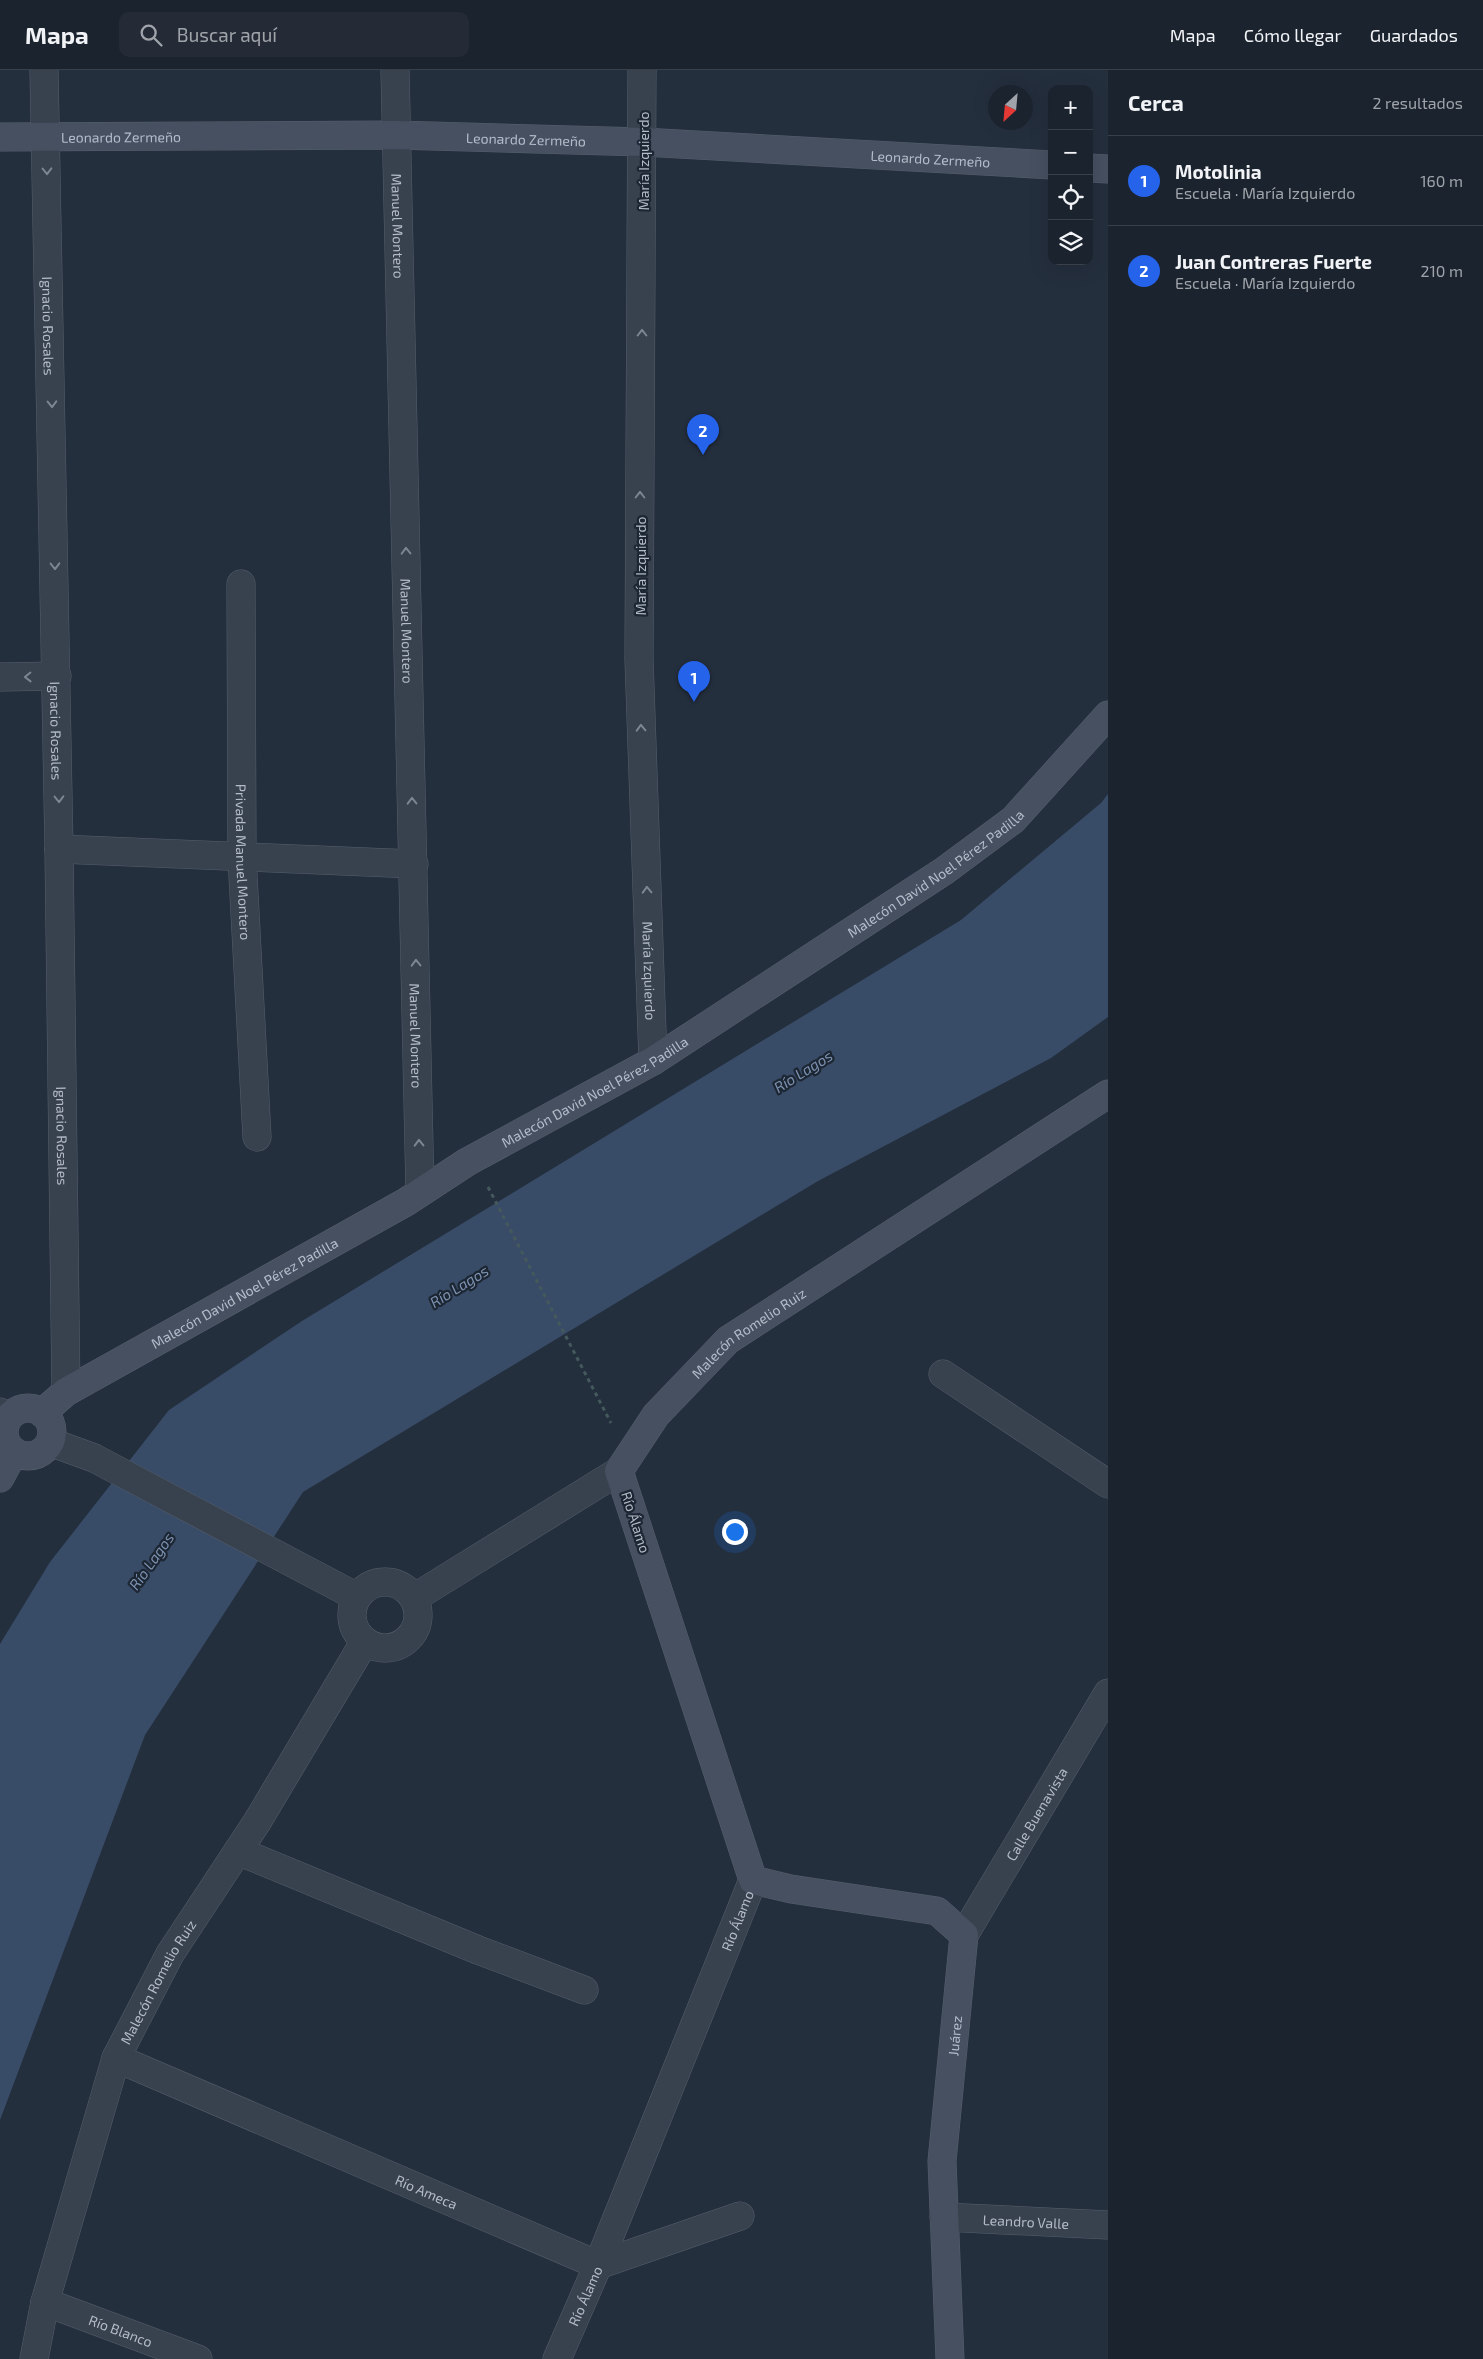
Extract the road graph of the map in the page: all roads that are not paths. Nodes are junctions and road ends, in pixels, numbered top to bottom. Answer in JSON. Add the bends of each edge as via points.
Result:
{"nodes":[{"id":1,"x":44,"y":70,"type":"edge"},
{"id":2,"x":396,"y":70,"type":"edge"},
{"id":3,"x":642,"y":70,"type":"edge"},
{"id":4,"x":396,"y":135,"type":"junction"},
{"id":5,"x":47,"y":136,"type":"junction"},
{"id":6,"x":0,"y":137,"type":"edge"},
{"id":7,"x":643,"y":142,"type":"junction"},
{"id":8,"x":1048,"y":165,"type":"edge"},
{"id":9,"x":1093,"y":168,"type":"edge"},
{"id":10,"x":1108,"y":169,"type":"edge"},
{"id":11,"x":241,"y":584,"type":"dead end"},
{"id":12,"x":57,"y":676,"type":"junction"},
{"id":13,"x":0,"y":677,"type":"edge"},
{"id":14,"x":1108,"y":715,"type":"edge"},
{"id":15,"x":60,"y":849,"type":"junction"},
{"id":16,"x":242,"y":857,"type":"junction"},
{"id":17,"x":414,"y":864,"type":"junction"},
{"id":18,"x":653,"y":1061,"type":"junction"},
{"id":19,"x":1108,"y":1094,"type":"edge"},
{"id":20,"x":257,"y":1137,"type":"dead end"},
{"id":21,"x":420,"y":1192,"type":"junction"},
{"id":22,"x":943,"y":1374,"type":"dead end"},
{"id":23,"x":66,"y":1392,"type":"junction"},
{"id":24,"x":42,"y":1413,"type":"junction"},
{"id":25,"x":4,"y":1415,"type":"edge"},
{"id":26,"x":50,"y":1442,"type":"junction"},
{"id":27,"x":14,"y":1452,"type":"junction"},
{"id":28,"x":619,"y":1470,"type":"junction"},
{"id":29,"x":0,"y":1478,"type":"edge"},
{"id":30,"x":1108,"y":1484,"type":"edge"},
{"id":31,"x":357,"y":1597,"type":"junction"},
{"id":32,"x":414,"y":1598,"type":"junction"},
{"id":33,"x":365,"y":1641,"type":"junction"},
{"id":34,"x":1108,"y":1693,"type":"edge"},
{"id":35,"x":238,"y":1851,"type":"junction"},
{"id":36,"x":753,"y":1880,"type":"junction"},
{"id":37,"x":964,"y":1935,"type":"junction"},
{"id":38,"x":584,"y":1990,"type":"dead end"},
{"id":39,"x":116,"y":2058,"type":"junction"},
{"id":40,"x":740,"y":2216,"type":"dead end"},
{"id":41,"x":944,"y":2216,"type":"junction"},
{"id":42,"x":1108,"y":2225,"type":"edge"},
{"id":43,"x":598,"y":2264,"type":"junction"},
{"id":44,"x":45,"y":2302,"type":"junction"},
{"id":45,"x":34,"y":2359,"type":"edge"},
{"id":46,"x":198,"y":2359,"type":"edge"},
{"id":47,"x":557,"y":2359,"type":"edge"},
{"id":48,"x":950,"y":2359,"type":"edge"}],
"edges":[{"from":1,"to":5,"type":"street","name":"Ignacio Rosales"},
{"from":2,"to":4,"type":"street","name":"Manuel Montero"},
{"from":3,"to":7,"type":"street","name":"María Izquierdo"},
{"from":4,"to":5,"type":"street","name":"Leonardo Zermeño"},
{"from":4,"to":7,"type":"street","name":"Leonardo Zermeño"},
{"from":17,"to":4,"type":"street","name":"Manuel Montero","one_way":true},
{"from":5,"to":6,"type":"street","name":"Leonardo Zermeño"},
{"from":5,"to":12,"type":"street","name":"Ignacio Rosales","one_way":true},
{"from":7,"to":8,"type":"street","name":"Leonardo Zermeño"},
{"from":18,"to":7,"type":"street","name":"María Izquierdo","one_way":true,"via":[[639,659]]},
{"from":9,"to":10,"type":"street"},
{"from":11,"to":16,"type":"street","name":"Privada Manuel Montero"},
{"from":12,"to":13,"type":"street","one_way":true},
{"from":12,"to":15,"type":"street","name":"Ignacio Rosales","one_way":true},
{"from":14,"to":18,"type":"street","name":"Malecón David Noel Pérez Padilla","via":[[1013,820],[944,871]]},
{"from":15,"to":16,"type":"street"},
{"from":15,"to":23,"type":"street","name":"Ignacio Rosales"},
{"from":16,"to":17,"type":"street"},
{"from":16,"to":20,"type":"street","name":"Privada Manuel Montero"},
{"from":21,"to":17,"type":"street","name":"Manuel Montero","one_way":true},
{"from":18,"to":21,"type":"street","name":"Malecón David Noel Pérez Padilla","via":[[467,1162]]},
{"from":19,"to":28,"type":"street","name":"Malecón Romelio Ruiz","via":[[728,1340],[656,1415]]},
{"from":21,"to":23,"type":"street","name":"Malecón David Noel Pérez Padilla"},
{"from":22,"to":30,"type":"street"},
{"from":23,"to":24,"type":"street","name":"Malecón David Noel Pérez Padilla"},
{"from":24,"to":25,"type":"street","via":[[28,1408]]},
{"from":24,"to":26,"type":"street","via":[[51,1426]]},
{"from":25,"to":27,"type":"street","via":[[5,1440]]},
{"from":26,"to":27,"type":"street","via":[[34,1456]]},
{"from":26,"to":31,"type":"street","via":[[94,1458]]},
{"from":27,"to":29,"type":"street"},
{"from":28,"to":32,"type":"street","name":"Malecón Romelio Ruiz"},
{"from":28,"to":36,"type":"street","name":"Río Álamo"},
{"from":31,"to":32,"type":"street","via":[[374,1583],[386,1582],[397,1584]]},
{"from":31,"to":33,"type":"street","via":[[353,1606],[353,1626]]},
{"from":32,"to":33,"type":"street","via":[[418,1621],[407,1640],[386,1648]]},
{"from":33,"to":35,"type":"street","name":"Malecón Romelio Ruiz"},
{"from":34,"to":37,"type":"street","name":"Calle Buenavista"},
{"from":35,"to":38,"type":"street"},
{"from":35,"to":39,"type":"street","name":"Malecón Romelio Ruiz","via":[[170,1954]]},
{"from":36,"to":37,"type":"street","via":[[791,1889],[936,1911]]},
{"from":36,"to":43,"type":"street","name":"Río Álamo"},
{"from":37,"to":41,"type":"street","name":"Juárez","via":[[942,2161]]},
{"from":39,"to":43,"type":"street","name":"Río Ameca"},
{"from":39,"to":44,"type":"street","name":"Malecón Romelio Ruiz"},
{"from":40,"to":43,"type":"street"},
{"from":41,"to":42,"type":"street","name":"Leandro Valle"},
{"from":41,"to":48,"type":"street","name":"Juárez"},
{"from":43,"to":47,"type":"street","name":"Río Álamo"},
{"from":44,"to":45,"type":"street","name":"Malecón Romelio Ruiz"},
{"from":44,"to":46,"type":"street","name":"Río Blanco"}]}
